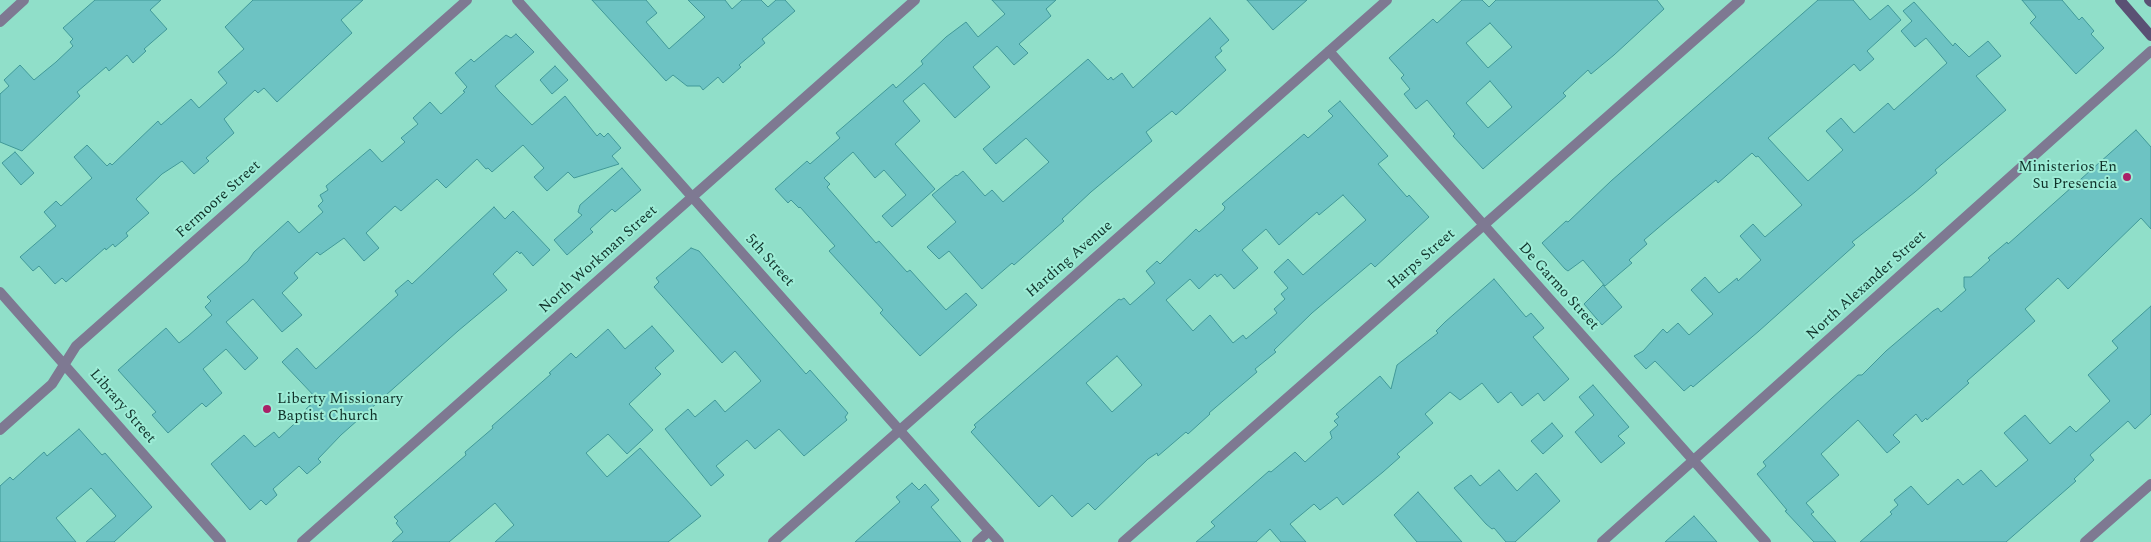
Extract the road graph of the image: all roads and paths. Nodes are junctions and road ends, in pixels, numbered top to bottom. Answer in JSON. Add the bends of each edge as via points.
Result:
{"nodes":[{"id":1,"x":24,"y":0,"type":"edge"},
{"id":2,"x":467,"y":0,"type":"edge"},
{"id":3,"x":517,"y":0,"type":"edge"},
{"id":4,"x":915,"y":0,"type":"edge"},
{"id":5,"x":1387,"y":0,"type":"edge"},
{"id":6,"x":1740,"y":0,"type":"edge"},
{"id":7,"x":2120,"y":0,"type":"edge"},
{"id":8,"x":0,"y":22,"type":"edge"},
{"id":9,"x":2151,"y":36,"type":"edge"},
{"id":10,"x":1329,"y":51,"type":"junction"},
{"id":11,"x":2151,"y":51,"type":"edge"},
{"id":12,"x":692,"y":198,"type":"junction"},
{"id":13,"x":1483,"y":226,"type":"junction"},
{"id":14,"x":0,"y":292,"type":"edge"},
{"id":15,"x":64,"y":365,"type":"junction"},
{"id":16,"x":0,"y":430,"type":"edge"},
{"id":17,"x":899,"y":431,"type":"junction"},
{"id":18,"x":1694,"y":461,"type":"junction"},
{"id":19,"x":2151,"y":484,"type":"edge"},
{"id":20,"x":989,"y":531,"type":"junction"},
{"id":21,"x":220,"y":542,"type":"edge"},
{"id":22,"x":302,"y":542,"type":"edge"},
{"id":23,"x":773,"y":542,"type":"edge"},
{"id":24,"x":977,"y":542,"type":"edge"},
{"id":25,"x":999,"y":542,"type":"edge"},
{"id":26,"x":1123,"y":542,"type":"edge"},
{"id":27,"x":1602,"y":542,"type":"edge"},
{"id":28,"x":1766,"y":542,"type":"edge"},
{"id":29,"x":2085,"y":542,"type":"edge"}],
"edges":[{"from":1,"to":8,"type":"street"},
{"from":2,"to":15,"type":"street","name":"Fermoore Street","via":[[76,346]]},
{"from":3,"to":12,"type":"street","name":"5th Street"},
{"from":4,"to":12,"type":"street","name":"North Workman Street"},
{"from":5,"to":10,"type":"street","name":"Harding Avenue"},
{"from":6,"to":13,"type":"street","name":"Harps Street"},
{"from":7,"to":9,"type":"main road"},
{"from":10,"to":13,"type":"street","name":"De Garmo Street"},
{"from":10,"to":17,"type":"street","name":"Harding Avenue"},
{"from":11,"to":18,"type":"street","name":"North Alexander Street"},
{"from":12,"to":17,"type":"street","name":"5th Street"},
{"from":12,"to":22,"type":"street","name":"North Workman Street"},
{"from":13,"to":18,"type":"street","name":"De Garmo Street"},
{"from":13,"to":26,"type":"street","name":"Harps Street"},
{"from":14,"to":15,"type":"street","name":"Library Street"},
{"from":15,"to":16,"type":"street","name":"Fermoore Street","via":[[52,384]]},
{"from":15,"to":21,"type":"street","name":"Library Street"},
{"from":17,"to":20,"type":"street","name":"5th Street"},
{"from":17,"to":23,"type":"street","name":"Harding Avenue"},
{"from":18,"to":27,"type":"street","name":"North Alexander Street"},
{"from":18,"to":28,"type":"street","name":"De Garmo Street"},
{"from":19,"to":29,"type":"street"},
{"from":20,"to":24,"type":"street"},
{"from":20,"to":25,"type":"street","name":"5th Street"}]}
